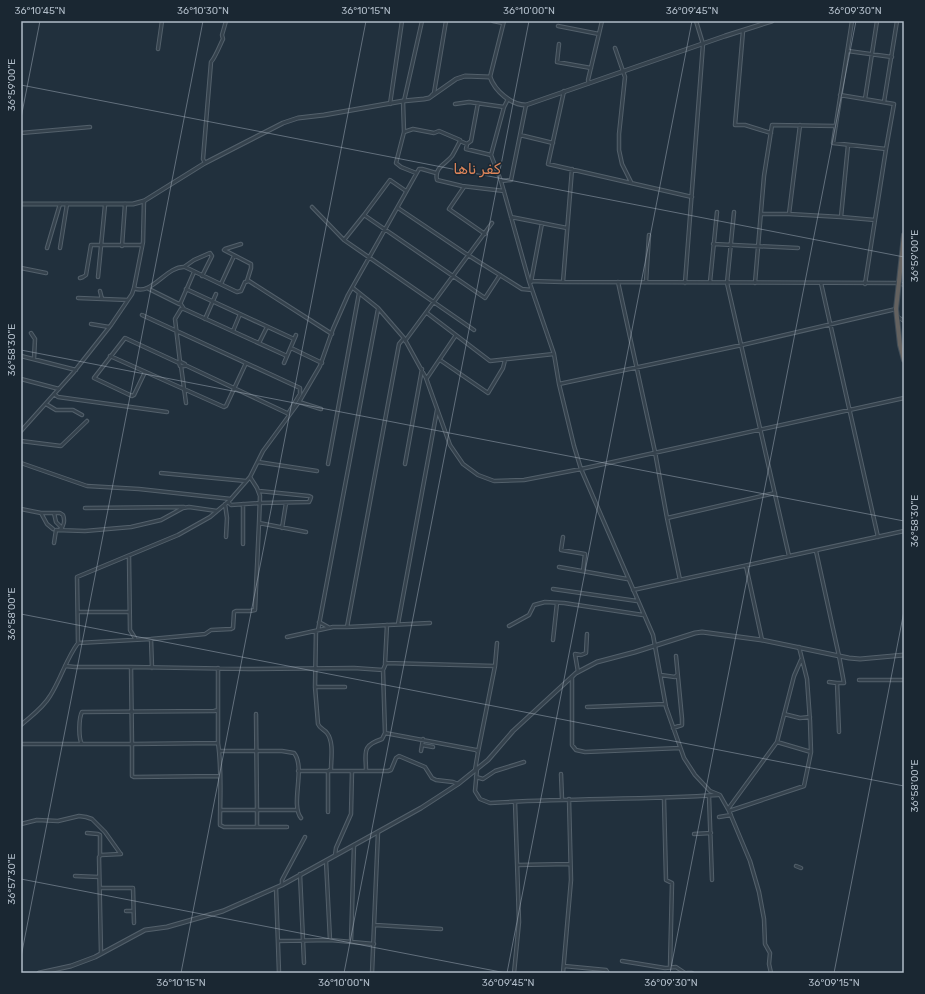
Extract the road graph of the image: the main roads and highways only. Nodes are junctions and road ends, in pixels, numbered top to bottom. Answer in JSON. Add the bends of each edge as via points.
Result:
{"nodes":[{"id":1,"x":904,"y":235,"type":"edge"},
{"id":2,"x":903,"y":252,"type":"edge"},
{"id":3,"x":902,"y":345,"type":"edge"},
{"id":4,"x":904,"y":360,"type":"edge"}],
"edges":[{"from":1,"to":2,"type":"highway"},
{"from":2,"to":3,"type":"highway","via":[[896,309]]},
{"from":3,"to":4,"type":"highway"}]}
